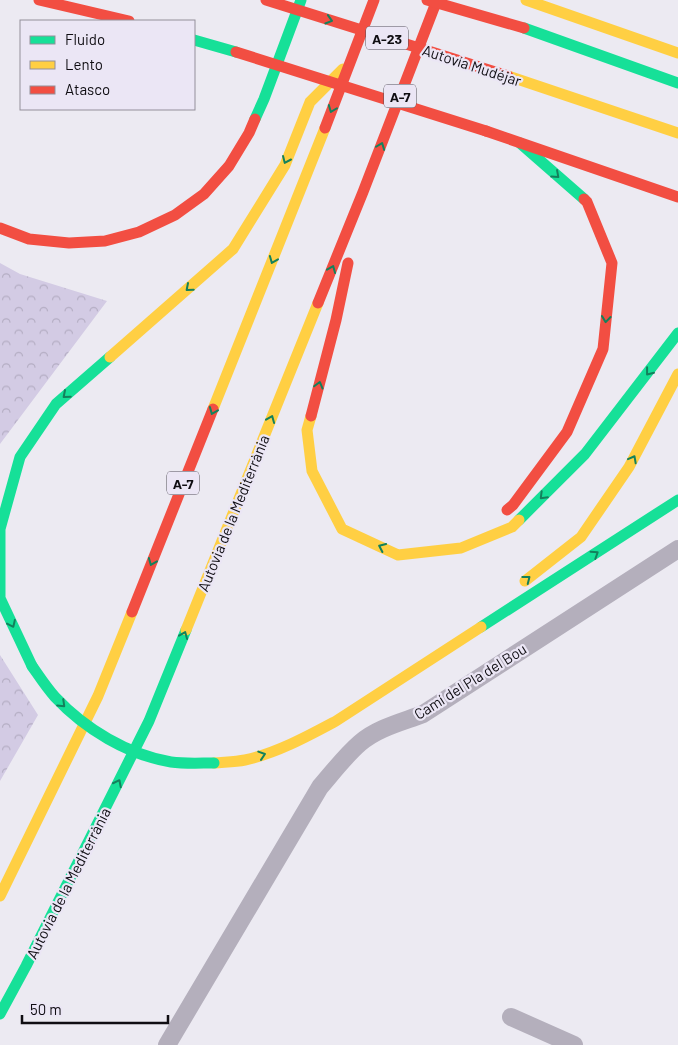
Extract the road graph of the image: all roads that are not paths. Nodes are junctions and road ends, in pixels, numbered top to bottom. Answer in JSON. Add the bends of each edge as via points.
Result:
{"nodes":[{"id":1,"x":39,"y":0,"type":"edge"},
{"id":2,"x":266,"y":0,"type":"edge"},
{"id":3,"x":301,"y":0,"type":"edge"},
{"id":4,"x":374,"y":0,"type":"edge"},
{"id":5,"x":427,"y":0,"type":"edge"},
{"id":6,"x":437,"y":0,"type":"edge"},
{"id":7,"x":530,"y":1,"type":"edge"},
{"id":8,"x":125,"y":20,"type":"edge"},
{"id":9,"x":195,"y":40,"type":"edge"},
{"id":10,"x":678,"y":53,"type":"edge"},
{"id":11,"x":350,"y":63,"type":"junction"},
{"id":12,"x":678,"y":83,"type":"edge"},
{"id":13,"x":678,"y":133,"type":"edge"},
{"id":14,"x":520,"y":143,"type":"junction"},
{"id":15,"x":363,"y":192,"type":"junction"},
{"id":16,"x":678,"y":196,"type":"edge"},
{"id":17,"x":0,"y":228,"type":"edge"},
{"id":18,"x":678,"y":334,"type":"edge"},
{"id":19,"x":678,"y":374,"type":"edge"},
{"id":20,"x":678,"y":500,"type":"edge"},
{"id":21,"x":461,"y":548,"type":"junction"},
{"id":22,"x":678,"y":549,"type":"edge"},
{"id":23,"x":518,"y":586,"type":"dead end"},
{"id":24,"x":494,"y":605,"type":"dead end"},
{"id":25,"x":392,"y":685,"type":"junction"},
{"id":26,"x":0,"y":896,"type":"edge"},
{"id":27,"x":0,"y":1014,"type":"edge"},
{"id":28,"x":511,"y":1017,"type":"dead end"},
{"id":29,"x":167,"y":1045,"type":"edge"},
{"id":30,"x":574,"y":1045,"type":"edge"}],
"edges":[{"from":1,"to":8,"type":"main road"},
{"from":2,"to":13,"type":"main road","name":"Autovía Mudéjar","number":"A-23","one_way":true,"bridge":true},
{"from":3,"to":17,"type":"main road","via":[[249,133],[229,166],[204,194],[175,215],[140,232],[104,241],[69,244],[29,239]]},
{"from":4,"to":11,"type":"main road","number":"A-7"},
{"from":5,"to":12,"type":"main road","bridge":true,"via":[[524,28]]},
{"from":15,"to":6,"type":"main road","name":"Autovia de la Mediterrània","number":"A-7","one_way":true},
{"from":7,"to":10,"type":"main road"},
{"from":9,"to":14,"type":"main road","bridge":true},
{"from":11,"to":25,"type":"main road","one_way":true,"bridge":true,"via":[[310,102],[285,165],[234,249],[56,404],[20,456],[0,529],[0,598],[32,666],[56,698],[75,716],[118,744],[171,762],[195,764],[247,759],[285,746],[336,721]]},
{"from":11,"to":26,"type":"main road","number":"A-7","one_way":true,"via":[[98,696]]},
{"from":14,"to":16,"type":"main road"},
{"from":14,"to":21,"type":"main road","one_way":true,"via":[[586,202],[612,263],[603,349],[567,432],[513,505]]},
{"from":21,"to":15,"type":"main road","one_way":true,"via":[[398,554],[342,529],[312,471],[307,430],[336,320]]},
{"from":27,"to":15,"type":"main road","name":"Autovia de la Mediterrània","number":"A-7","one_way":true,"via":[[149,721]]},
{"from":18,"to":21,"type":"main road","one_way":true,"via":[[585,454],[512,527]]},
{"from":23,"to":19,"type":"main road","one_way":true,"via":[[581,537],[629,467]]},
{"from":25,"to":20,"type":"main road","one_way":true},
{"from":22,"to":29,"type":"street","name":"Camí del Pla del Bou","via":[[423,714],[387,727],[352,750],[320,787]]},
{"from":24,"to":25,"type":"main road"},
{"from":28,"to":30,"type":"street"}]}
